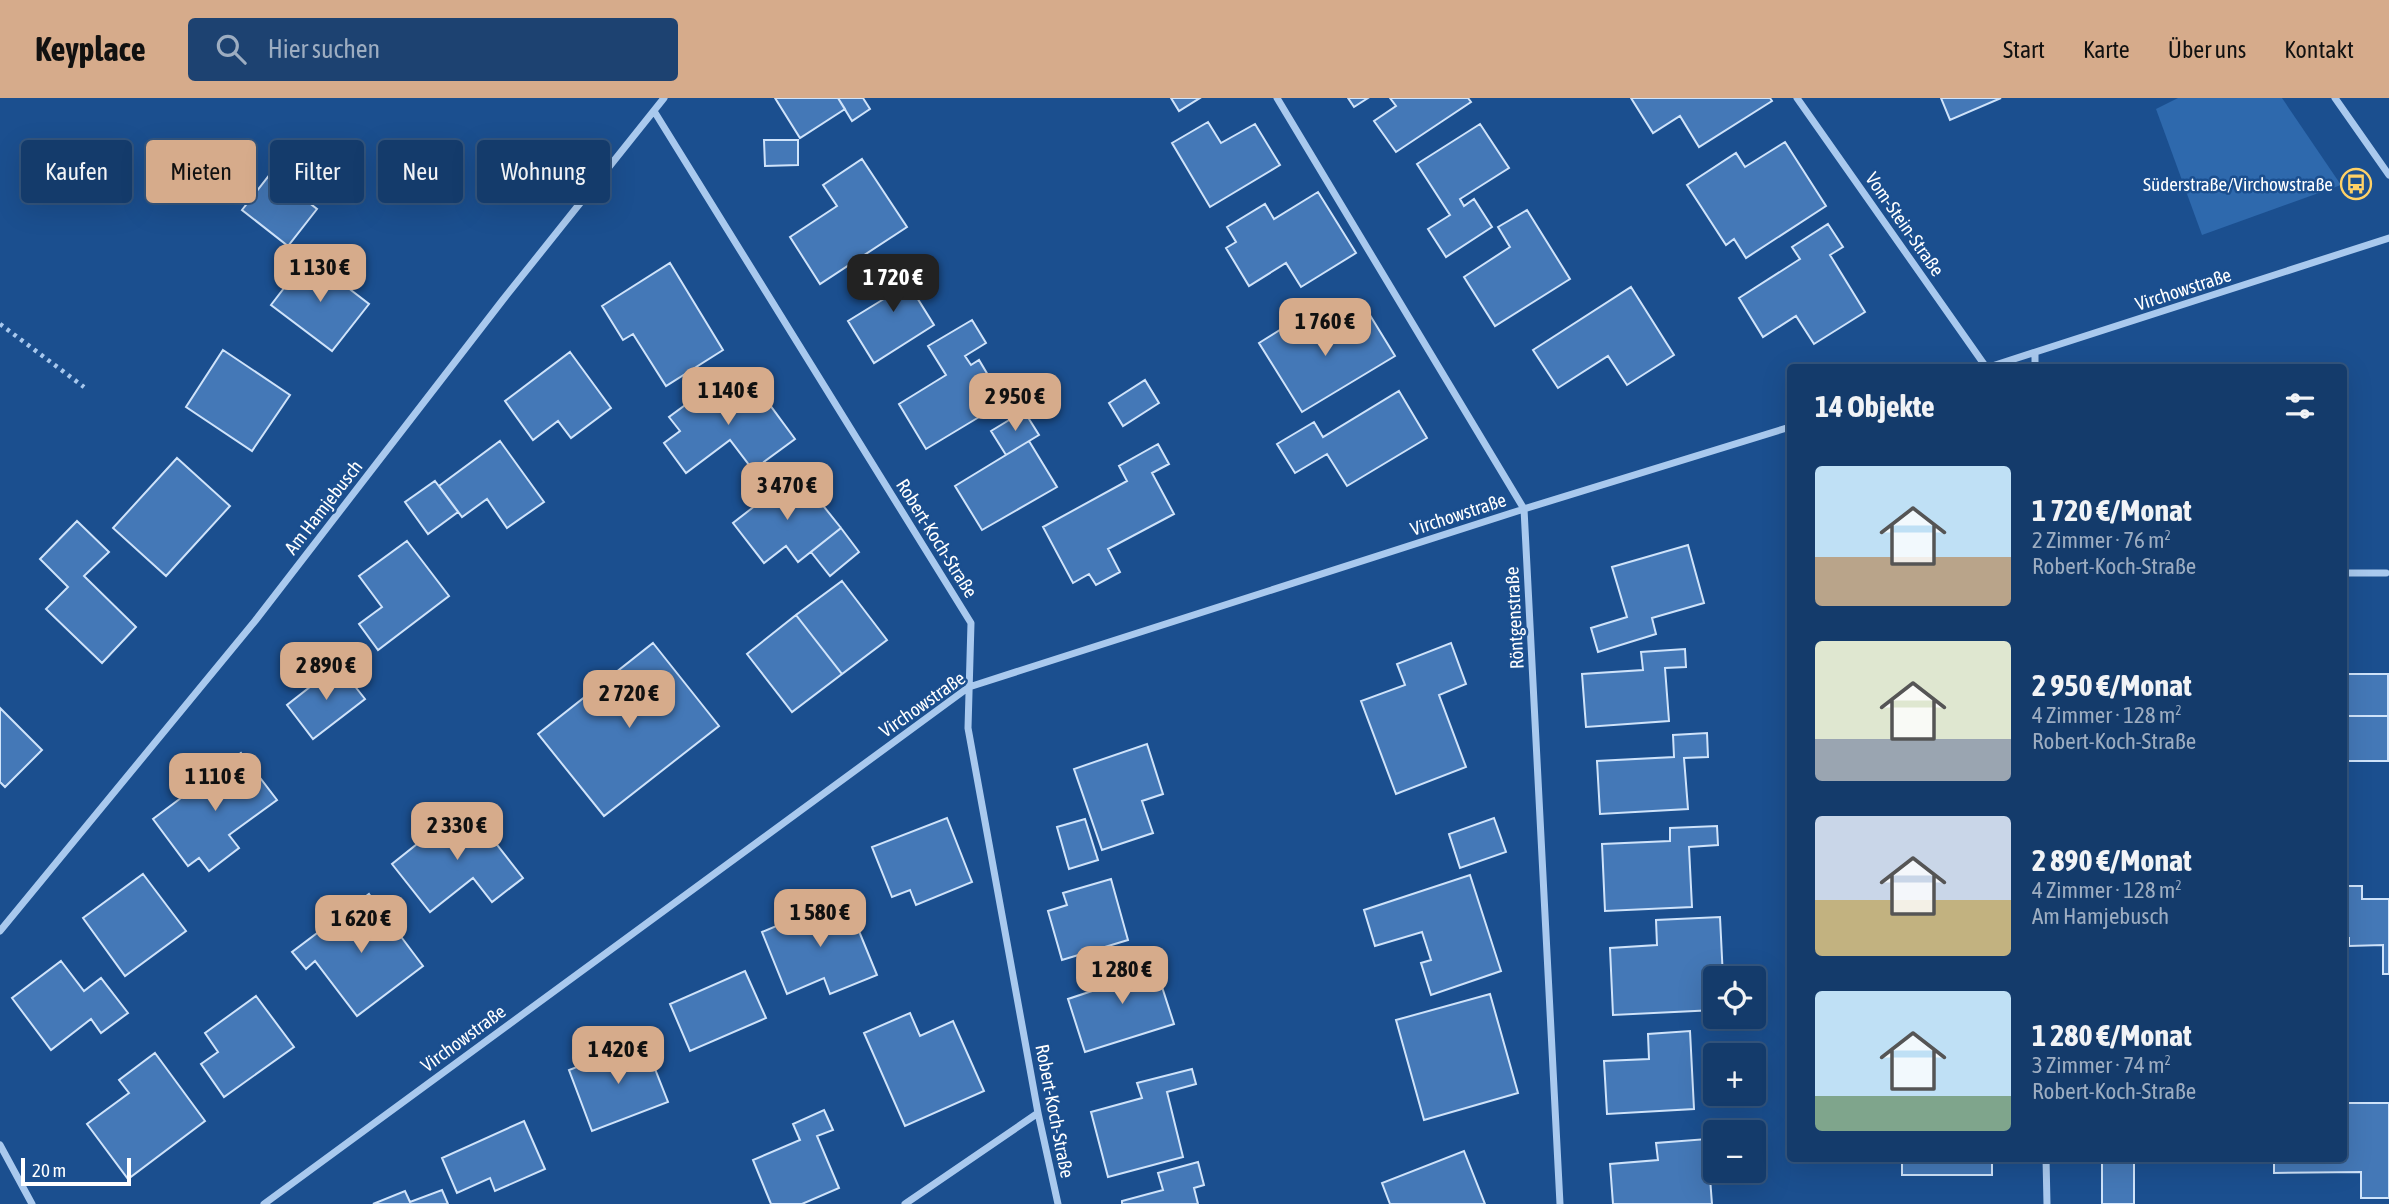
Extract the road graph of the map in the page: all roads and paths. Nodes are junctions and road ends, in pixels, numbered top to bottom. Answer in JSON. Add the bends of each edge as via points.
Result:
{"nodes":[{"id":1,"x":664,"y":98,"type":"edge"},
{"id":2,"x":1278,"y":98,"type":"edge"},
{"id":3,"x":1797,"y":98,"type":"edge"},
{"id":4,"x":2335,"y":98,"type":"edge"},
{"id":5,"x":654,"y":111,"type":"junction"},
{"id":6,"x":2389,"y":175,"type":"edge"},
{"id":7,"x":2389,"y":238,"type":"edge"},
{"id":8,"x":0,"y":324,"type":"edge"},
{"id":9,"x":2035,"y":354,"type":"junction"},
{"id":10,"x":1983,"y":364,"type":"edge"},
{"id":11,"x":2000,"y":364,"type":"edge"},
{"id":12,"x":2035,"y":364,"type":"edge"},
{"id":13,"x":84,"y":387,"type":"dead end"},
{"id":14,"x":1787,"y":429,"type":"edge"},
{"id":15,"x":1524,"y":509,"type":"junction"},
{"id":16,"x":2347,"y":573,"type":"edge"},
{"id":17,"x":2386,"y":573,"type":"dead end"},
{"id":18,"x":969,"y":687,"type":"junction"},
{"id":19,"x":0,"y":931,"type":"edge"},
{"id":20,"x":1038,"y":1113,"type":"junction"},
{"id":21,"x":0,"y":1145,"type":"edge"},
{"id":22,"x":2046,"y":1162,"type":"edge"},
{"id":23,"x":32,"y":1204,"type":"edge"},
{"id":24,"x":264,"y":1204,"type":"edge"},
{"id":25,"x":905,"y":1204,"type":"edge"},
{"id":26,"x":1058,"y":1204,"type":"edge"},
{"id":27,"x":1560,"y":1204,"type":"edge"},
{"id":28,"x":2047,"y":1204,"type":"edge"}],
"edges":[{"from":1,"to":5,"type":"street","name":"Am Hamjebusch"},
{"from":2,"to":15,"type":"street","name":"Röntgenstraße"},
{"from":3,"to":10,"type":"street","name":"Vom-Stein-Straße"},
{"from":4,"to":6,"type":"street"},
{"from":5,"to":18,"type":"street","name":"Robert-Koch-Straße","via":[[971,623]]},
{"from":5,"to":19,"type":"street","name":"Am Hamjebusch","via":[[255,621]]},
{"from":7,"to":9,"type":"street","name":"Virchowstraße"},
{"from":8,"to":13,"type":"path"},
{"from":9,"to":11,"type":"street","name":"Virchowstraße"},
{"from":9,"to":12,"type":"street"},
{"from":14,"to":15,"type":"street","name":"Virchowstraße"},
{"from":15,"to":18,"type":"street","name":"Virchowstraße"},
{"from":15,"to":27,"type":"street","name":"Röntgenstraße"},
{"from":16,"to":17,"type":"street"},
{"from":18,"to":20,"type":"street","name":"Robert-Koch-Straße","via":[[968,728]]},
{"from":18,"to":24,"type":"street","name":"Virchowstraße"},
{"from":20,"to":25,"type":"street"},
{"from":20,"to":26,"type":"street","name":"Robert-Koch-Straße"},
{"from":21,"to":23,"type":"street"},
{"from":22,"to":28,"type":"street"}]}
